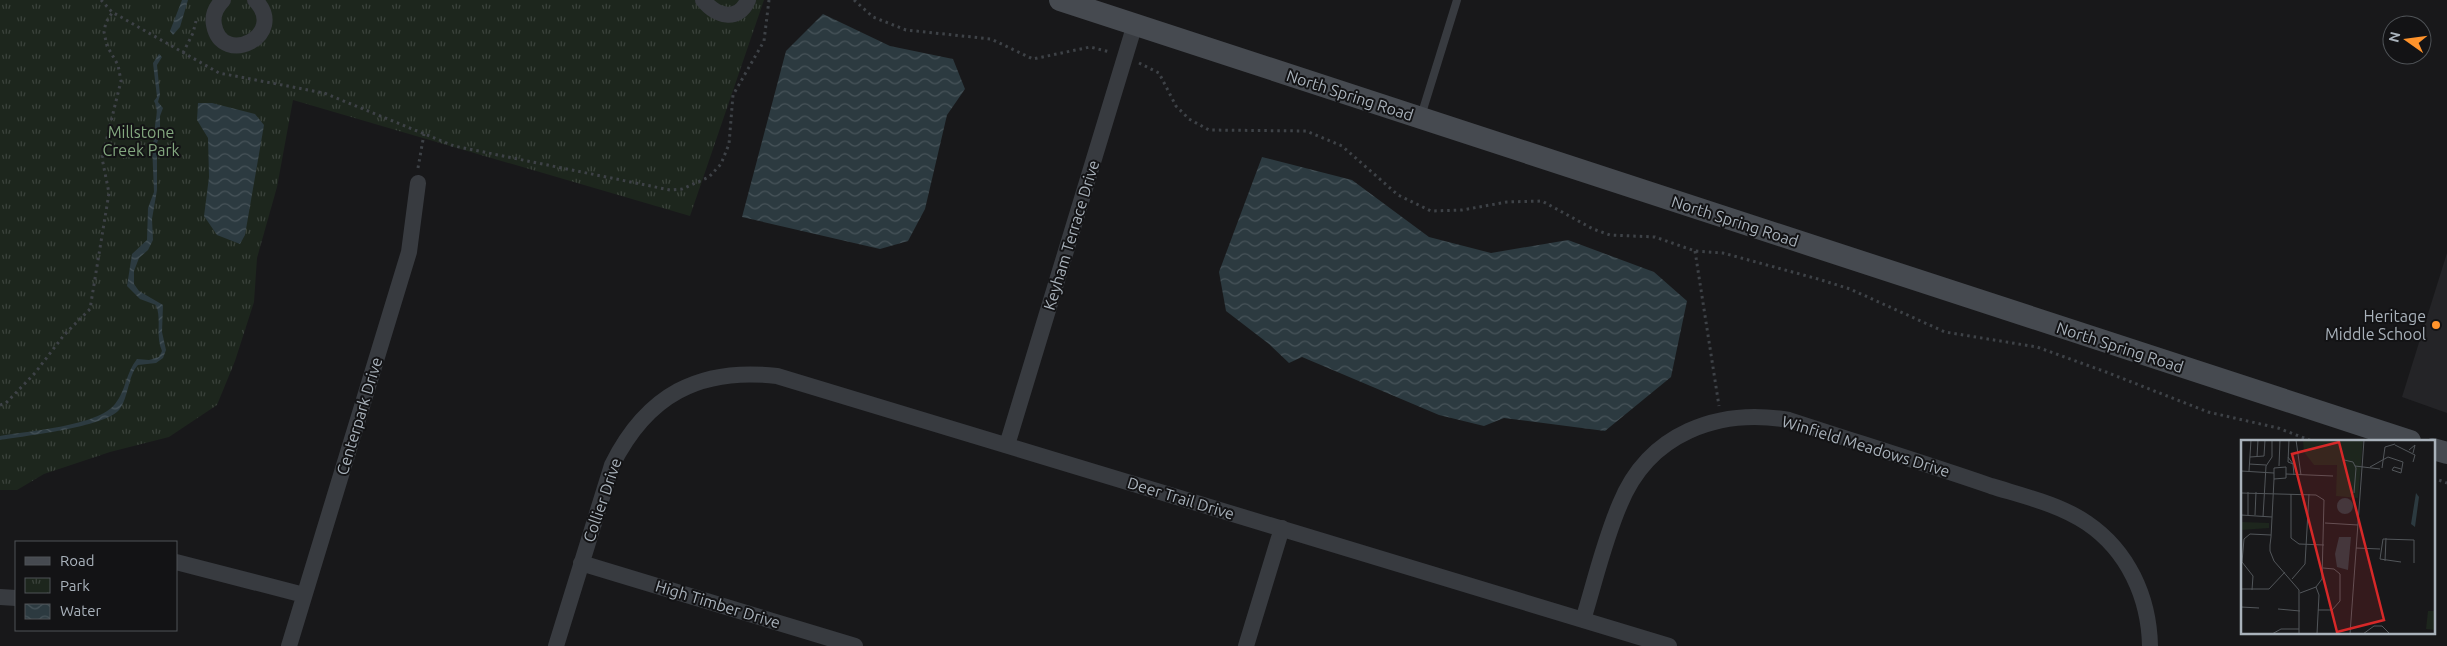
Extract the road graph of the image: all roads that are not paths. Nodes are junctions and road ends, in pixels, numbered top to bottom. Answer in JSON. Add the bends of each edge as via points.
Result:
{"nodes":[{"id":1,"x":223,"y":0,"type":"edge"},
{"id":2,"x":255,"y":0,"type":"edge"},
{"id":3,"x":703,"y":0,"type":"edge"},
{"id":4,"x":748,"y":0,"type":"edge"},
{"id":5,"x":1060,"y":0,"type":"edge"},
{"id":6,"x":1457,"y":0,"type":"edge"},
{"id":7,"x":1135,"y":24,"type":"junction"},
{"id":8,"x":1421,"y":118,"type":"junction"},
{"id":9,"x":418,"y":183,"type":"road end"},
{"id":10,"x":691,"y":384,"type":"joint"},
{"id":11,"x":2407,"y":440,"type":"edge"},
{"id":12,"x":1007,"y":445,"type":"junction"},
{"id":13,"x":2434,"y":449,"type":"edge"},
{"id":14,"x":2447,"y":453,"type":"edge"},
{"id":15,"x":1282,"y":528,"type":"junction"},
{"id":16,"x":178,"y":563,"type":"edge"},
{"id":17,"x":581,"y":563,"type":"junction"},
{"id":18,"x":304,"y":595,"type":"junction"},
{"id":19,"x":0,"y":598,"type":"edge"},
{"id":20,"x":15,"y":598,"type":"edge"},
{"id":21,"x":1583,"y":620,"type":"junction"},
{"id":22,"x":289,"y":646,"type":"edge"},
{"id":23,"x":556,"y":646,"type":"edge"},
{"id":24,"x":855,"y":646,"type":"edge"},
{"id":25,"x":1246,"y":646,"type":"edge"},
{"id":26,"x":1669,"y":646,"type":"edge"},
{"id":27,"x":2150,"y":646,"type":"edge"}],
"edges":[{"from":1,"to":2,"type":"street","via":[[214,12],[214,28],[223,40],[238,46],[254,41],[263,28],[263,12]]},
{"from":3,"to":4,"type":"street","via":[[711,10],[731,15],[745,7]]},
{"from":5,"to":7,"type":"main road","name":"North Spring Road"},
{"from":6,"to":8,"type":"lane"},
{"from":7,"to":8,"type":"main road","name":"North Spring Road"},
{"from":7,"to":12,"type":"street","name":"Keyham Terrace Drive"},
{"from":8,"to":11,"type":"main road","name":"North Spring Road"},
{"from":9,"to":18,"type":"street","name":"Centerpark Drive","via":[[409,252]]},
{"from":10,"to":12,"type":"street","name":"Deer Trail Drive","via":[[722,375],[777,376]]},
{"from":10,"to":17,"type":"street","name":"Collier Drive","via":[[656,404],[624,440],[612,465]]},
{"from":12,"to":15,"type":"street","name":"Deer Trail Drive"},
{"from":13,"to":14,"type":"main road"},
{"from":15,"to":21,"type":"street","name":"Deer Trail Drive"},
{"from":15,"to":25,"type":"street"},
{"from":16,"to":18,"type":"street"},
{"from":17,"to":23,"type":"street","name":"Collier Drive"},
{"from":17,"to":24,"type":"street","name":"High Timber Drive"},
{"from":18,"to":22,"type":"street","name":"Centerpark Drive"},
{"from":19,"to":20,"type":"street"},
{"from":21,"to":26,"type":"street","name":"Deer Trail Drive"},
{"from":21,"to":27,"type":"street","name":"Winfield Meadows Drive","via":[[1614,518],[1632,480],[1650,459],[1688,431],[1725,419],[1764,416],[1789,420],[2064,510],[2086,522],[2106,538],[2136,580],[2145,603]]}]}
